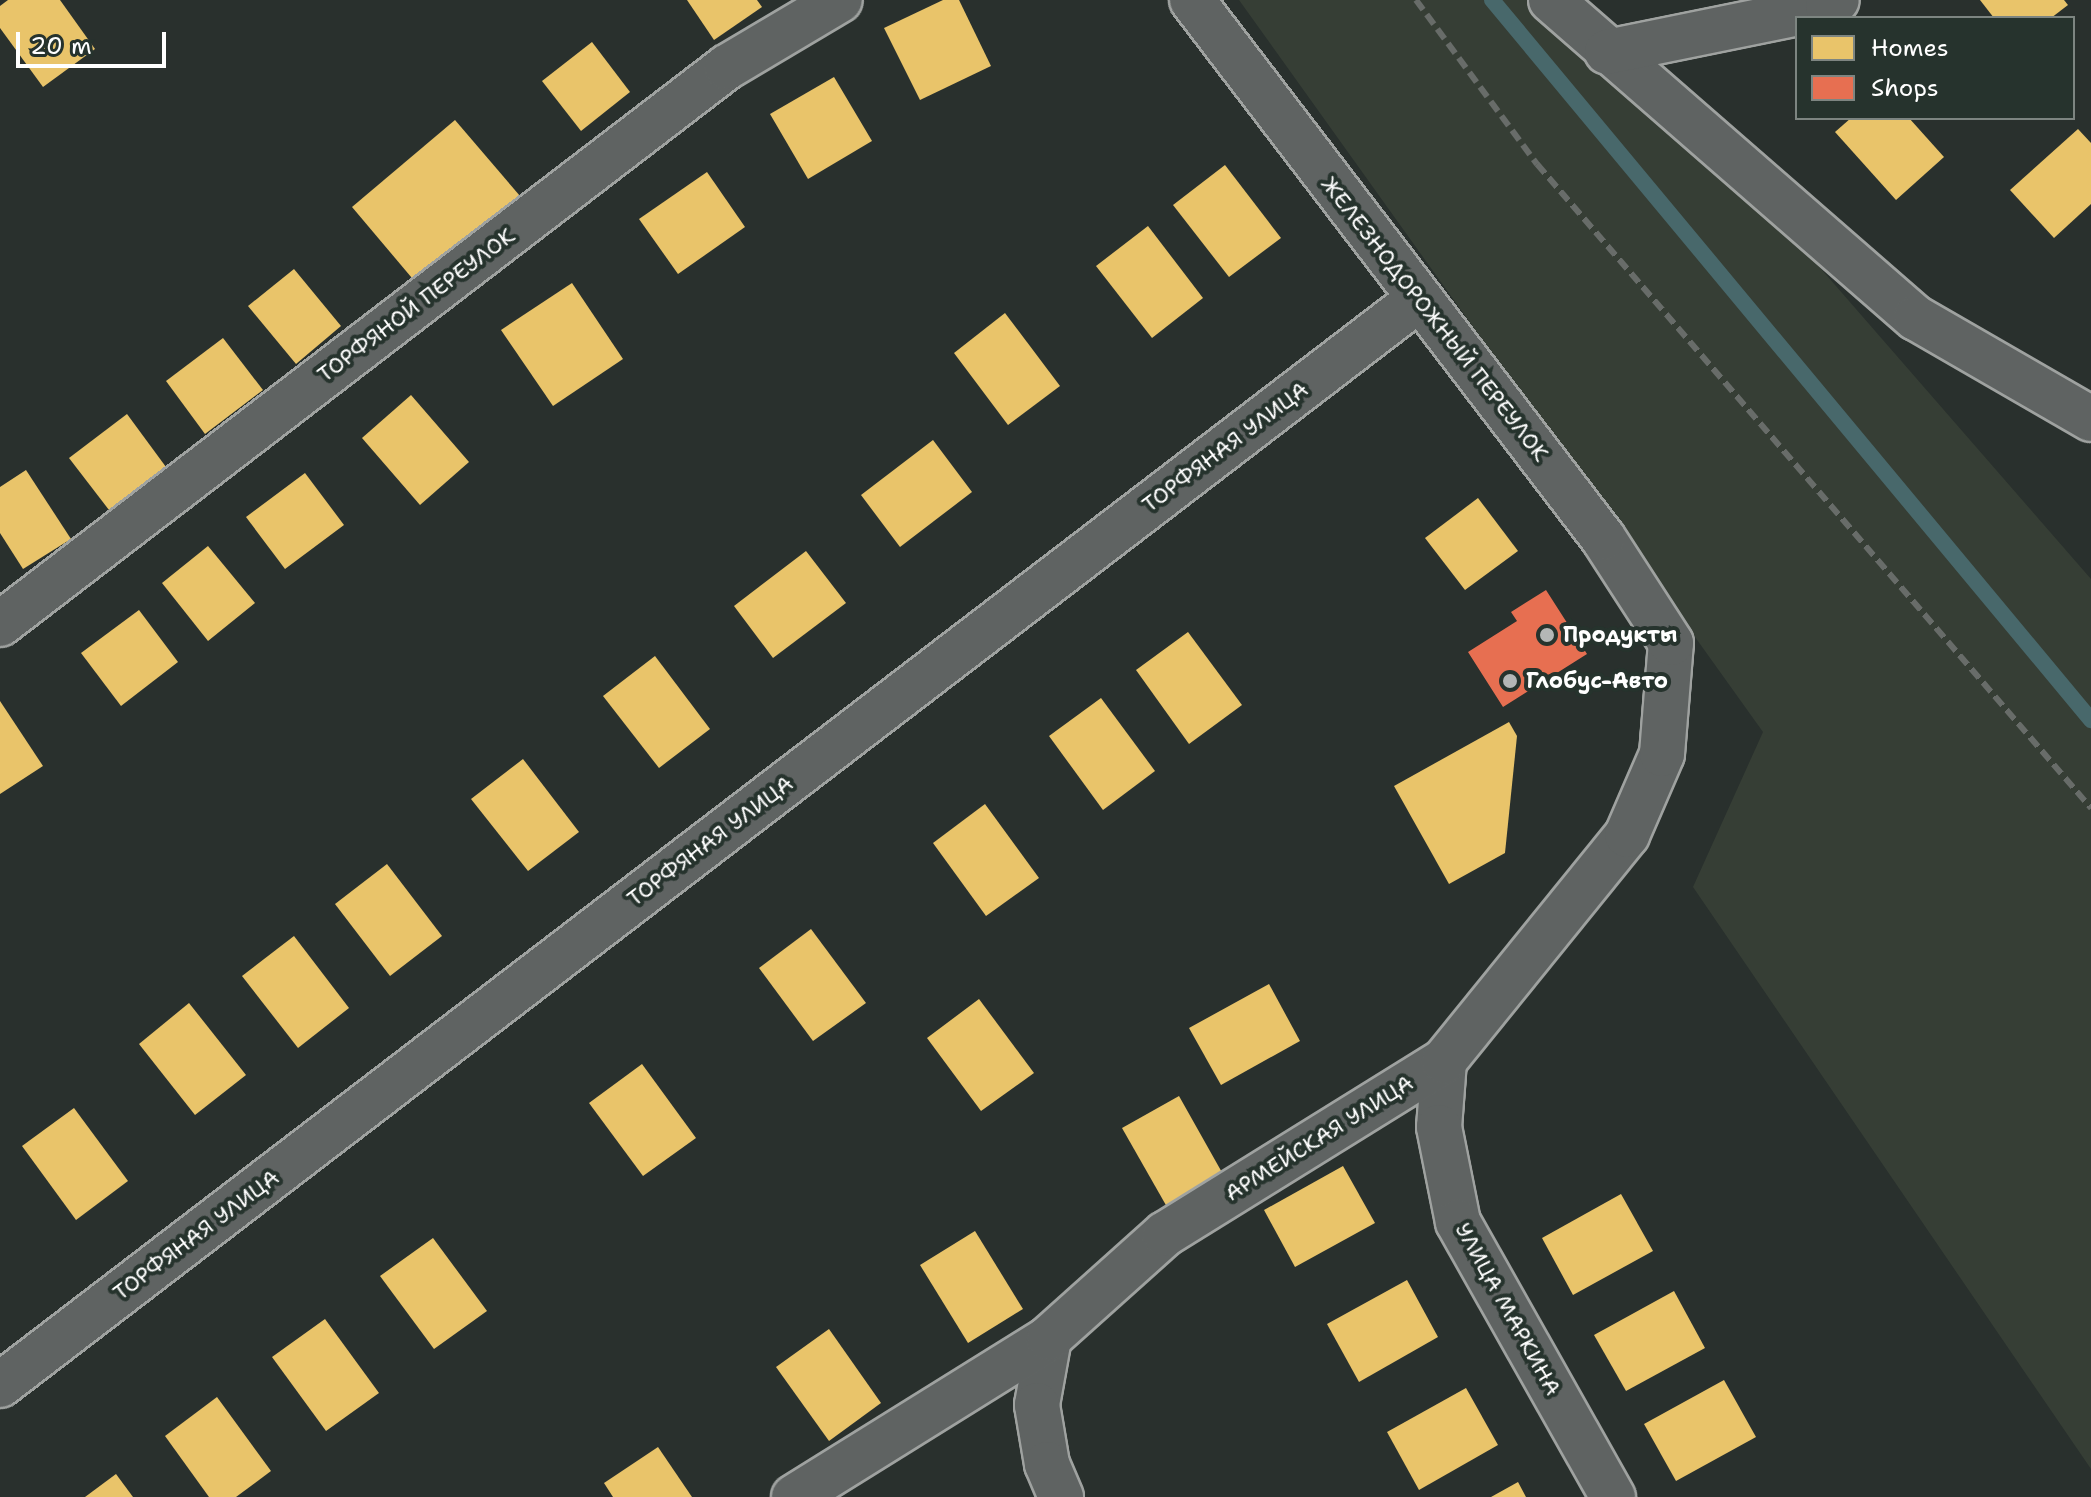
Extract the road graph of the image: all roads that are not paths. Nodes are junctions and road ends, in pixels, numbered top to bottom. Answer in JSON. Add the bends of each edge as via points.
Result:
{"nodes":[{"id":1,"x":840,"y":0,"type":"edge"},
{"id":2,"x":1192,"y":0,"type":"edge"},
{"id":3,"x":1551,"y":0,"type":"edge"},
{"id":4,"x":1837,"y":0,"type":"edge"},
{"id":5,"x":1607,"y":52,"type":"junction"},
{"id":6,"x":1420,"y":298,"type":"junction"},
{"id":7,"x":2091,"y":419,"type":"edge"},
{"id":8,"x":0,"y":624,"type":"edge"},
{"id":9,"x":1671,"y":643,"type":"joint"},
{"id":10,"x":1444,"y":1061,"type":"junction"},
{"id":11,"x":1049,"y":1338,"type":"junction"},
{"id":12,"x":0,"y":1385,"type":"edge"},
{"id":13,"x":794,"y":1497,"type":"edge"},
{"id":14,"x":1061,"y":1497,"type":"edge"},
{"id":15,"x":1613,"y":1497,"type":"edge"}],
"edges":[{"from":1,"to":8,"type":"street","name":"ТОРФЯНОЙ ПЕРЕУЛОК","via":[[727,67]]},
{"from":2,"to":6,"type":"street","name":"ЖЕЛЕЗНОДОРОЖНЫЙ ПЕРЕУЛОК"},
{"from":3,"to":5,"type":"street"},
{"from":4,"to":5,"type":"street","via":[[1828,7]]},
{"from":5,"to":7,"type":"street","via":[[1916,318]]},
{"from":6,"to":9,"type":"street","name":"ЖЕЛЕЗНОДОРОЖНЫЙ ПЕРЕУЛОК","via":[[1603,538]]},
{"from":6,"to":12,"type":"street","name":"ТОРФЯНАЯ УЛИЦА"},
{"from":9,"to":10,"type":"street","name":"АРМЕЙСКАЯ УЛИЦА","via":[[1662,754],[1627,835]]},
{"from":10,"to":11,"type":"street","name":"АРМЕЙСКАЯ УЛИЦА","via":[[1165,1234]]},
{"from":10,"to":15,"type":"street","name":"УЛИЦА МАРКИНА","via":[[1439,1127],[1458,1222]]},
{"from":11,"to":13,"type":"street","name":"АРМЕЙСКАЯ УЛИЦА"},
{"from":11,"to":14,"type":"street","via":[[1037,1405],[1047,1464]]}]}
